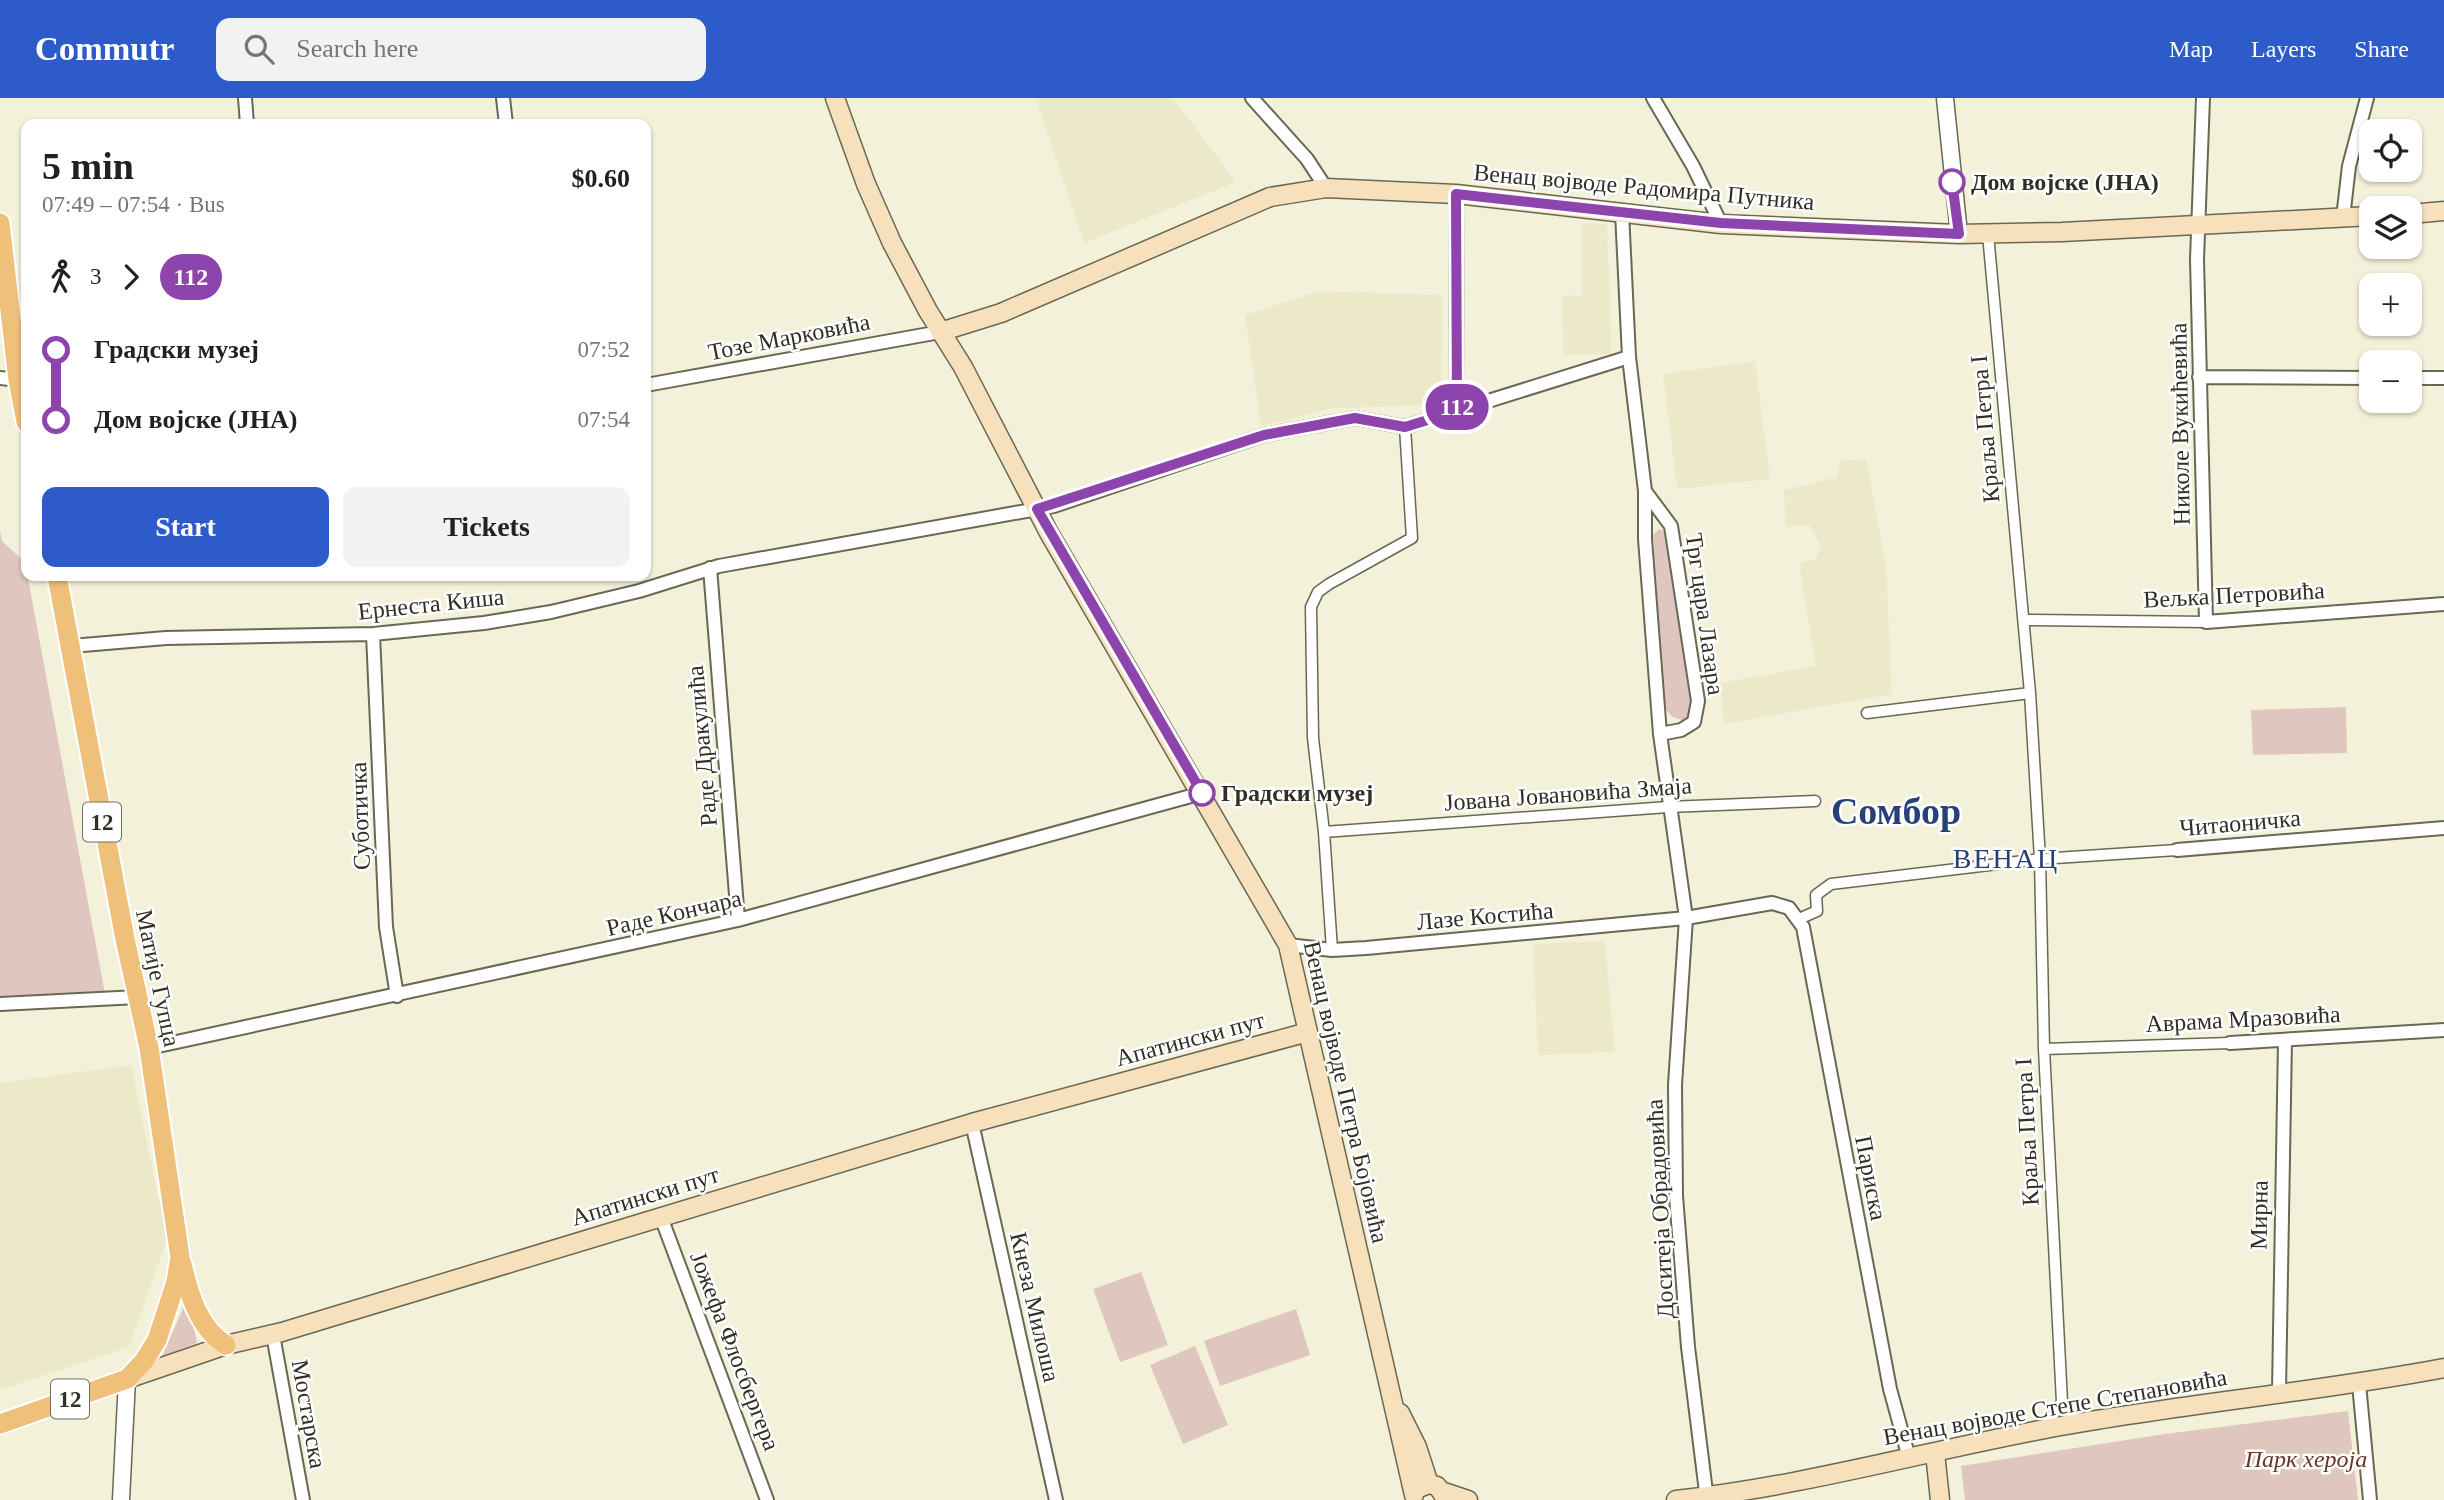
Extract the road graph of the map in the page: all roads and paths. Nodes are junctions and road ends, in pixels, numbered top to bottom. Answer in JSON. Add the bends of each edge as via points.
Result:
{"nodes":[{"id":1,"x":245,"y":98,"type":"edge"},
{"id":2,"x":503,"y":98,"type":"edge"},
{"id":3,"x":835,"y":98,"type":"edge"},
{"id":4,"x":1252,"y":98,"type":"edge"},
{"id":5,"x":1653,"y":98,"type":"edge"},
{"id":6,"x":1945,"y":98,"type":"edge"},
{"id":7,"x":2203,"y":98,"type":"edge"},
{"id":8,"x":2367,"y":98,"type":"edge"},
{"id":9,"x":247,"y":119,"type":"edge"},
{"id":10,"x":505,"y":119,"type":"edge"},
{"id":11,"x":1326,"y":188,"type":"junction"},
{"id":12,"x":1456,"y":194,"type":"junction"},
{"id":13,"x":2444,"y":211,"type":"edge"},
{"id":14,"x":1622,"y":212,"type":"junction"},
{"id":15,"x":2422,"y":213,"type":"edge"},
{"id":16,"x":2359,"y":217,"type":"edge"},
{"id":17,"x":2343,"y":218,"type":"junction"},
{"id":18,"x":0,"y":223,"type":"edge"},
{"id":19,"x":1721,"y":223,"type":"junction"},
{"id":20,"x":2197,"y":225,"type":"junction"},
{"id":21,"x":1959,"y":234,"type":"junction"},
{"id":22,"x":1989,"y":234,"type":"junction"},
{"id":23,"x":940,"y":332,"type":"junction"},
{"id":24,"x":1629,"y":357,"type":"junction"},
{"id":25,"x":2199,"y":377,"type":"junction"},
{"id":26,"x":2359,"y":378,"type":"edge"},
{"id":27,"x":2422,"y":378,"type":"edge"},
{"id":28,"x":2444,"y":378,"type":"edge"},
{"id":29,"x":9,"y":379,"type":"edge"},
{"id":30,"x":651,"y":384,"type":"edge"},
{"id":31,"x":21,"y":409,"type":"edge"},
{"id":32,"x":1457,"y":411,"type":"junction"},
{"id":33,"x":1405,"y":427,"type":"junction"},
{"id":34,"x":1645,"y":491,"type":"junction"},
{"id":35,"x":1037,"y":509,"type":"junction"},
{"id":36,"x":710,"y":568,"type":"junction"},
{"id":37,"x":58,"y":581,"type":"edge"},
{"id":38,"x":2444,"y":604,"type":"edge"},
{"id":39,"x":2025,"y":620,"type":"junction"},
{"id":40,"x":2206,"y":622,"type":"junction"},
{"id":41,"x":373,"y":634,"type":"junction"},
{"id":42,"x":71,"y":646,"type":"junction"},
{"id":43,"x":2030,"y":693,"type":"junction"},
{"id":44,"x":1867,"y":713,"type":"dead end"},
{"id":45,"x":1660,"y":734,"type":"junction"},
{"id":46,"x":1202,"y":793,"type":"junction"},
{"id":47,"x":1815,"y":801,"type":"dead end"},
{"id":48,"x":1668,"y":807,"type":"junction"},
{"id":49,"x":2444,"y":828,"type":"edge"},
{"id":50,"x":1324,"y":832,"type":"junction"},
{"id":51,"x":2177,"y":850,"type":"joint"},
{"id":52,"x":2040,"y":859,"type":"junction"},
{"id":53,"x":1686,"y":918,"type":"junction"},
{"id":54,"x":1800,"y":919,"type":"junction"},
{"id":55,"x":738,"y":920,"type":"junction"},
{"id":56,"x":1288,"y":945,"type":"junction"},
{"id":57,"x":1332,"y":950,"type":"junction"},
{"id":58,"x":397,"y":996,"type":"junction"},
{"id":59,"x":138,"y":997,"type":"junction"},
{"id":60,"x":0,"y":1004,"type":"edge"},
{"id":61,"x":2444,"y":1030,"type":"edge"},
{"id":62,"x":1308,"y":1032,"type":"junction"},
{"id":63,"x":2285,"y":1040,"type":"junction"},
{"id":64,"x":2230,"y":1043,"type":"joint"},
{"id":65,"x":149,"y":1048,"type":"junction"},
{"id":66,"x":2044,"y":1048,"type":"junction"},
{"id":67,"x":972,"y":1123,"type":"junction"},
{"id":68,"x":661,"y":1217,"type":"junction"},
{"id":69,"x":180,"y":1256,"type":"junction"},
{"id":70,"x":273,"y":1335,"type":"junction"},
{"id":71,"x":226,"y":1345,"type":"junction"},
{"id":72,"x":2444,"y":1368,"type":"edge"},
{"id":73,"x":127,"y":1379,"type":"junction"},
{"id":74,"x":2359,"y":1384,"type":"junction"},
{"id":75,"x":2279,"y":1391,"type":"junction"},
{"id":76,"x":2062,"y":1402,"type":"junction"},
{"id":77,"x":1394,"y":1405,"type":"junction"},
{"id":78,"x":2080,"y":1423,"type":"junction"},
{"id":79,"x":0,"y":1424,"type":"edge"},
{"id":80,"x":2042,"y":1430,"type":"junction"},
{"id":81,"x":1935,"y":1453,"type":"junction"},
{"id":82,"x":1909,"y":1458,"type":"junction"},
{"id":83,"x":1440,"y":1492,"type":"edge"},
{"id":84,"x":1413,"y":1497,"type":"edge"},
{"id":85,"x":1707,"y":1498,"type":"edge"},
{"id":86,"x":121,"y":1500,"type":"edge"},
{"id":87,"x":303,"y":1500,"type":"edge"},
{"id":88,"x":767,"y":1500,"type":"edge"},
{"id":89,"x":1056,"y":1500,"type":"edge"},
{"id":90,"x":1468,"y":1500,"type":"edge"},
{"id":91,"x":1676,"y":1500,"type":"edge"},
{"id":92,"x":1940,"y":1500,"type":"edge"},
{"id":93,"x":2370,"y":1500,"type":"edge"}],
"edges":[{"from":1,"to":9,"type":"street"},
{"from":2,"to":10,"type":"street"},
{"from":3,"to":23,"type":"main road","name":"Венац војводе Петра Бојовића","via":[[892,243]]},
{"from":4,"to":11,"type":"street","via":[[1307,159]]},
{"from":5,"to":19,"type":"street"},
{"from":6,"to":21,"type":"street"},
{"from":7,"to":20,"type":"street","name":"Николе Вукићевића"},
{"from":8,"to":17,"type":"street","via":[[2349,166]]},
{"from":11,"to":12,"type":"main road","name":"Венац војводе Радомира Путника"},
{"from":11,"to":23,"type":"main road","name":"Венац војводе Радомира Путника","via":[[1270,197],[1002,313]]},
{"from":12,"to":14,"type":"main road","name":"Венац војводе Радомира Путника"},
{"from":12,"to":32,"type":"street"},
{"from":13,"to":15,"type":"main road"},
{"from":14,"to":19,"type":"main road","name":"Венац војводе Радомира Путника"},
{"from":14,"to":24,"type":"street","name":"Трг цара Лазара"},
{"from":16,"to":17,"type":"main road","name":"Венац војводе Радомира Путника"},
{"from":17,"to":20,"type":"main road","name":"Венац војводе Радомира Путника"},
{"from":18,"to":29,"type":"main road"},
{"from":19,"to":21,"type":"main road","name":"Венац војводе Радомира Путника"},
{"from":20,"to":22,"type":"main road","name":"Венац војводе Радомира Путника"},
{"from":20,"to":25,"type":"street","name":"Николе Вукићевића"},
{"from":21,"to":22,"type":"main road","name":"Венац војводе Радомира Путника"},
{"from":22,"to":39,"type":"street","name":"Краља Петра I"},
{"from":23,"to":30,"type":"street","name":"Тозе Марковића"},
{"from":23,"to":35,"type":"main road","name":"Венац војводе Петра Бојовића"},
{"from":24,"to":32,"type":"street"},
{"from":24,"to":34,"type":"street","name":"Трг цара Лазара"},
{"from":25,"to":26,"type":"street"},
{"from":25,"to":40,"type":"street","name":"Николе Вукићевића"},
{"from":27,"to":28,"type":"street"},
{"from":29,"to":31,"type":"main road"},
{"from":32,"to":33,"type":"street"},
{"from":33,"to":35,"type":"street","name":"Ернеста Киша","via":[[1355,418],[1264,435]]},
{"from":33,"to":50,"type":"street","via":[[1412,538],[1318,592],[1311,607],[1313,738]]},
{"from":34,"to":45,"type":"street","name":"Трг цара Лазара"},
{"from":34,"to":45,"type":"street","name":"Трг цара Лазара","via":[[1671,526],[1698,701],[1694,722]]},
{"from":35,"to":36,"type":"street","name":"Ернеста Киша"},
{"from":35,"to":46,"type":"main road","name":"Венац војводе Петра Бојовића"},
{"from":36,"to":41,"type":"street","name":"Ернеста Киша","via":[[551,612]]},
{"from":36,"to":55,"type":"street","name":"Раде Дракулића"},
{"from":37,"to":42,"type":"main road","name":"Матије Гупца","number":"12"},
{"from":38,"to":40,"type":"street","name":"Вељка Петровића"},
{"from":39,"to":40,"type":"street","name":"Вељка Петровића"},
{"from":39,"to":43,"type":"street","name":"Краља Петра I"},
{"from":41,"to":42,"type":"street","name":"Ернеста Киша","via":[[166,638]]},
{"from":41,"to":58,"type":"street","name":"Суботичка","via":[[386,927]]},
{"from":42,"to":59,"type":"main road","name":"Матије Гупца","number":"12"},
{"from":43,"to":44,"type":"street"},
{"from":43,"to":52,"type":"street","name":"Краља Петра I"},
{"from":45,"to":48,"type":"street","name":"Доситеја Обрадовића"},
{"from":46,"to":55,"type":"street","name":"Раде Кончара"},
{"from":46,"to":56,"type":"main road","name":"Венац војводе Петра Бојовића"},
{"from":47,"to":48,"type":"street","name":"Јована Јовановића Змаја"},
{"from":48,"to":50,"type":"street","name":"Јована Јовановића Змаја"},
{"from":48,"to":53,"type":"street","name":"Доситеја Обрадовића"},
{"from":49,"to":51,"type":"street","name":"Читаоничка"},
{"from":50,"to":57,"type":"street"},
{"from":51,"to":52,"type":"street","name":"Читаоничка"},
{"from":52,"to":54,"type":"street","via":[[1831,884],[1816,895],[1818,911]]},
{"from":52,"to":66,"type":"street","name":"Краља Петра I"},
{"from":53,"to":54,"type":"street","name":"Лазе Костића","via":[[1772,904],[1789,908]]},
{"from":53,"to":57,"type":"street","name":"Лазе Костића"},
{"from":53,"to":85,"type":"street","name":"Доситеја Обрадовића","via":[[1675,1085],[1676,1196]]},
{"from":54,"to":82,"type":"street","name":"Париска","via":[[1890,1389]]},
{"from":55,"to":58,"type":"street","name":"Раде Кончара"},
{"from":56,"to":57,"type":"street","name":"Лазе Костића"},
{"from":56,"to":62,"type":"main road","name":"Венац војводе Петра Бојовића"},
{"from":58,"to":65,"type":"street","name":"Раде Кончара"},
{"from":59,"to":60,"type":"street"},
{"from":59,"to":65,"type":"main road","name":"Матије Гупца","number":"12"},
{"from":61,"to":63,"type":"street","name":"Аврама Мразовића"},
{"from":62,"to":67,"type":"main road","name":"Апатински пут"},
{"from":62,"to":77,"type":"main road","name":"Венац војводе Петра Бојовића"},
{"from":63,"to":64,"type":"street","name":"Аврама Мразовића"},
{"from":63,"to":75,"type":"street","name":"Мирна"},
{"from":64,"to":66,"type":"street","name":"Аврама Мразовића"},
{"from":65,"to":69,"type":"main road","name":"Матије Гупца","number":"12"},
{"from":66,"to":76,"type":"street","name":"Краља Петра I"},
{"from":67,"to":68,"type":"main road","name":"Апатински пут"},
{"from":67,"to":89,"type":"street","name":"Кнеза Милоша"},
{"from":68,"to":70,"type":"main road","name":"Апатински пут"},
{"from":68,"to":88,"type":"street","name":"Јожефа Флосбергера"},
{"from":69,"to":71,"type":"main road","via":[[187,1286],[205,1325]]},
{"from":69,"to":73,"type":"main road","name":"Матије Гупца","number":"12","via":[[157,1339]]},
{"from":70,"to":71,"type":"main road","name":"Апатински пут"},
{"from":70,"to":87,"type":"street","name":"Мостарска"},
{"from":71,"to":73,"type":"main road","name":"Апатински пут"},
{"from":72,"to":74,"type":"main road","name":"Венац војводе Степе Степановића"},
{"from":73,"to":79,"type":"main road","name":"Апатински пут","number":"12"},
{"from":73,"to":86,"type":"street"},
{"from":74,"to":75,"type":"main road","name":"Венац војводе Степе Степановића"},
{"from":74,"to":93,"type":"street"},
{"from":75,"to":78,"type":"main road","name":"Венац војводе Степе Степановића"},
{"from":76,"to":78,"type":"street"},
{"from":76,"to":80,"type":"street"},
{"from":77,"to":83,"type":"main road","via":[[1406,1420]]},
{"from":77,"to":84,"type":"main road"},
{"from":78,"to":80,"type":"main road","name":"Венац војводе Степе Степановића"},
{"from":80,"to":81,"type":"main road","name":"Венац војводе Степе Степановића"},
{"from":81,"to":82,"type":"main road","name":"Венац војводе Степе Степановића"},
{"from":81,"to":92,"type":"main road"},
{"from":82,"to":85,"type":"main road","name":"Венац војводе Степе Степановића"},
{"from":83,"to":84,"type":"main road","via":[[1420,1487]]},
{"from":83,"to":90,"type":"main road"},
{"from":85,"to":91,"type":"main road","name":"Венац војводе Степе Степановића"}]}
